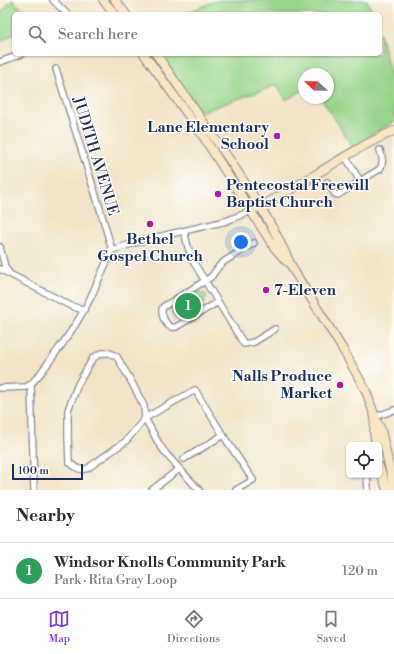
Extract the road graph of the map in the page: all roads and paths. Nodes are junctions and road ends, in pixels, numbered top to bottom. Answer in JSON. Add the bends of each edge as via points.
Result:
{"nodes":[{"id":1,"x":53,"y":0,"type":"edge"},
{"id":2,"x":103,"y":0,"type":"edge"},
{"id":3,"x":115,"y":0,"type":"edge"},
{"id":4,"x":65,"y":12,"type":"edge"},
{"id":5,"x":113,"y":12,"type":"edge"},
{"id":6,"x":124,"y":12,"type":"edge"},
{"id":7,"x":16,"y":56,"type":"edge"},
{"id":8,"x":145,"y":56,"type":"edge"},
{"id":9,"x":157,"y":56,"type":"edge"},
{"id":10,"x":0,"y":62,"type":"edge"},
{"id":11,"x":56,"y":69,"type":"dead end"},
{"id":12,"x":394,"y":131,"type":"edge"},
{"id":13,"x":380,"y":150,"type":"dead end"},
{"id":14,"x":345,"y":156,"type":"junction"},
{"id":15,"x":360,"y":181,"type":"junction"},
{"id":16,"x":327,"y":182,"type":"dead end"},
{"id":17,"x":260,"y":206,"type":"junction"},
{"id":18,"x":251,"y":211,"type":"junction"},
{"id":19,"x":184,"y":231,"type":"junction"},
{"id":20,"x":254,"y":243,"type":"dead end"},
{"id":21,"x":0,"y":247,"type":"edge"},
{"id":22,"x":112,"y":250,"type":"junction"},
{"id":23,"x":0,"y":269,"type":"edge"},
{"id":24,"x":294,"y":271,"type":"junction"},
{"id":25,"x":10,"y":274,"type":"junction"},
{"id":26,"x":205,"y":280,"type":"junction"},
{"id":27,"x":218,"y":302,"type":"junction"},
{"id":28,"x":84,"y":310,"type":"junction"},
{"id":29,"x":275,"y":329,"type":"dead end"},
{"id":30,"x":31,"y":384,"type":"junction"},
{"id":31,"x":0,"y":388,"type":"edge"},
{"id":32,"x":394,"y":410,"type":"edge"},
{"id":33,"x":375,"y":417,"type":"junction"},
{"id":34,"x":145,"y":418,"type":"junction"},
{"id":35,"x":223,"y":435,"type":"junction"},
{"id":36,"x":376,"y":442,"type":"edge"},
{"id":37,"x":184,"y":459,"type":"dead end"},
{"id":38,"x":179,"y":469,"type":"junction"},
{"id":39,"x":382,"y":475,"type":"edge"},
{"id":40,"x":367,"y":478,"type":"edge"},
{"id":41,"x":394,"y":488,"type":"edge"},
{"id":42,"x":34,"y":490,"type":"edge"},
{"id":43,"x":152,"y":490,"type":"edge"},
{"id":44,"x":199,"y":490,"type":"edge"},
{"id":45,"x":236,"y":490,"type":"edge"},
{"id":46,"x":368,"y":490,"type":"edge"},
{"id":47,"x":387,"y":490,"type":"edge"}],
"edges":[{"from":1,"to":4,"type":"street"},
{"from":2,"to":5,"type":"main road"},
{"from":3,"to":6,"type":"main road"},
{"from":7,"to":10,"type":"street"},
{"from":8,"to":18,"type":"main road","via":[[201,133]]},
{"from":9,"to":17,"type":"main road"},
{"from":11,"to":22,"type":"street","name":"JUDITH AVENUE"},
{"from":12,"to":14,"type":"main road"},
{"from":13,"to":15,"type":"street","via":[[382,166]]},
{"from":14,"to":15,"type":"street"},
{"from":14,"to":17,"type":"main road"},
{"from":15,"to":16,"type":"street","via":[[338,195]]},
{"from":17,"to":18,"type":"main road"},
{"from":17,"to":24,"type":"main road"},
{"from":18,"to":19,"type":"street","via":[[226,221]]},
{"from":18,"to":24,"type":"main road","via":[[274,247]]},
{"from":19,"to":22,"type":"street"},
{"from":19,"to":26,"type":"street","via":[[194,263]]},
{"from":20,"to":26,"type":"street","via":[[225,261]]},
{"from":21,"to":25,"type":"street","via":[[5,267]]},
{"from":22,"to":28,"type":"street"},
{"from":23,"to":25,"type":"street"},
{"from":24,"to":33,"type":"main road","via":[[355,371],[366,391]]},
{"from":25,"to":28,"type":"street","via":[[71,306]]},
{"from":26,"to":27,"type":"street"},
{"from":26,"to":27,"type":"street","via":[[163,306],[162,314],[167,324],[176,327]]},
{"from":27,"to":29,"type":"street","via":[[244,344],[254,342]]},
{"from":28,"to":30,"type":"street","via":[[63,343]]},
{"from":30,"to":31,"type":"street","via":[[21,388]]},
{"from":30,"to":42,"type":"street"},
{"from":32,"to":33,"type":"street"},
{"from":33,"to":36,"type":"main road"},
{"from":33,"to":41,"type":"main road","via":[[381,430]]},
{"from":34,"to":34,"type":"street","via":[[126,441],[88,468],[78,469],[69,462],[68,410],[78,384],[93,358],[102,353],[110,353],[117,357],[144,406]]},
{"from":34,"to":35,"type":"street","via":[[195,390]]},
{"from":34,"to":38,"type":"street","via":[[159,444]]},
{"from":35,"to":37,"type":"street"},
{"from":35,"to":45,"type":"street","via":[[253,480]]},
{"from":38,"to":43,"type":"street"},
{"from":38,"to":44,"type":"street"},
{"from":39,"to":47,"type":"main road"},
{"from":40,"to":46,"type":"street"}]}
